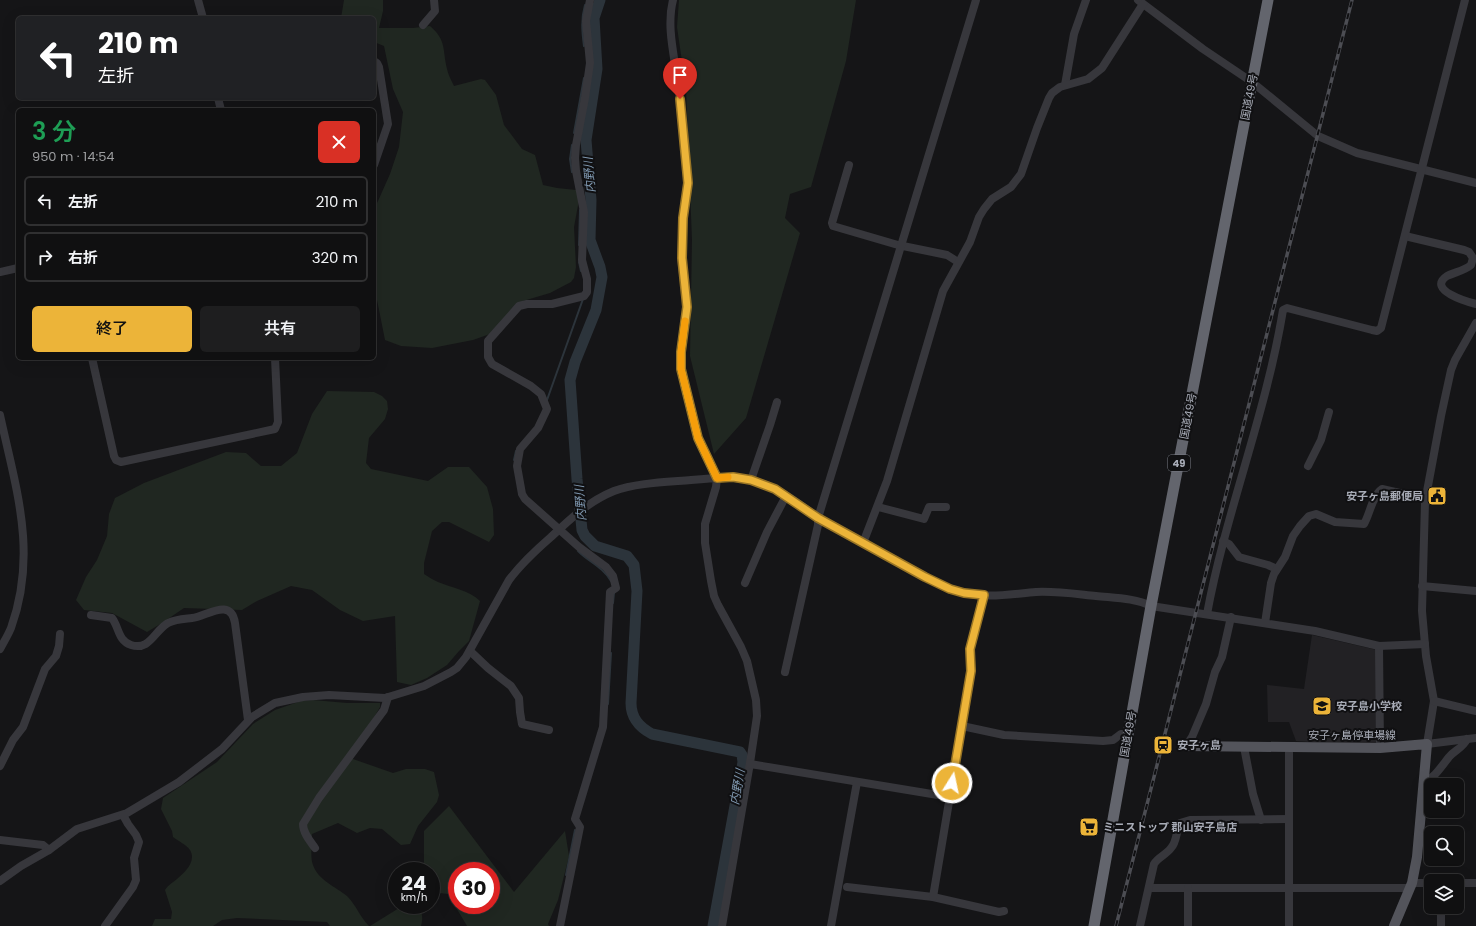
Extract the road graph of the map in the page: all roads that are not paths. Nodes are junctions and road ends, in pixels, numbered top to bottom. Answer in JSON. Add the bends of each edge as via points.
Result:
{"nodes":[{"id":1,"x":198,"y":0,"type":"edge"},
{"id":2,"x":434,"y":0,"type":"edge"},
{"id":3,"x":590,"y":0,"type":"edge"},
{"id":4,"x":673,"y":0,"type":"edge"},
{"id":5,"x":976,"y":0,"type":"edge"},
{"id":6,"x":1086,"y":0,"type":"edge"},
{"id":7,"x":1268,"y":0,"type":"edge"},
{"id":8,"x":1464,"y":0,"type":"edge"},
{"id":9,"x":1140,"y":2,"type":"edge"},
{"id":10,"x":202,"y":16,"type":"edge"},
{"id":11,"x":424,"y":26,"type":"dead end"},
{"id":12,"x":376,"y":63,"type":"edge"},
{"id":13,"x":1252,"y":82,"type":"junction"},
{"id":14,"x":1065,"y":84,"type":"junction"},
{"id":15,"x":376,"y":160,"type":"edge"},
{"id":16,"x":849,"y":165,"type":"dead end"},
{"id":17,"x":1421,"y":168,"type":"junction"},
{"id":18,"x":1476,"y":183,"type":"edge"},
{"id":19,"x":1406,"y":236,"type":"junction"},
{"id":20,"x":902,"y":245,"type":"junction"},
{"id":21,"x":958,"y":262,"type":"junction"},
{"id":22,"x":16,"y":268,"type":"edge"},
{"id":23,"x":0,"y":272,"type":"edge"},
{"id":24,"x":1476,"y":304,"type":"edge"},
{"id":25,"x":1476,"y":323,"type":"edge"},
{"id":26,"x":92,"y":360,"type":"edge"},
{"id":27,"x":275,"y":360,"type":"edge"},
{"id":28,"x":777,"y":402,"type":"dead end"},
{"id":29,"x":1329,"y":412,"type":"dead end"},
{"id":30,"x":0,"y":415,"type":"edge"},
{"id":31,"x":1308,"y":466,"type":"dead end"},
{"id":32,"x":717,"y":478,"type":"junction"},
{"id":33,"x":751,"y":480,"type":"junction"},
{"id":34,"x":786,"y":496,"type":"junction"},
{"id":35,"x":1426,"y":499,"type":"junction"},
{"id":36,"x":878,"y":507,"type":"junction"},
{"id":37,"x":946,"y":507,"type":"dead end"},
{"id":38,"x":818,"y":518,"type":"junction"},
{"id":39,"x":559,"y":529,"type":"junction"},
{"id":40,"x":1223,"y":542,"type":"junction"},
{"id":41,"x":863,"y":543,"type":"junction"},
{"id":42,"x":1277,"y":569,"type":"junction"},
{"id":43,"x":745,"y":583,"type":"dead end"},
{"id":44,"x":1422,"y":586,"type":"junction"},
{"id":45,"x":1476,"y":591,"type":"edge"},
{"id":46,"x":984,"y":595,"type":"junction"},
{"id":47,"x":1152,"y":606,"type":"junction"},
{"id":48,"x":1207,"y":614,"type":"junction"},
{"id":49,"x":91,"y":615,"type":"dead end"},
{"id":50,"x":1231,"y":617,"type":"junction"},
{"id":51,"x":1265,"y":623,"type":"junction"},
{"id":52,"x":60,"y":634,"type":"dead end"},
{"id":53,"x":1425,"y":644,"type":"junction"},
{"id":54,"x":1379,"y":646,"type":"junction"},
{"id":55,"x":0,"y":649,"type":"edge"},
{"id":56,"x":470,"y":651,"type":"junction"},
{"id":57,"x":785,"y":672,"type":"dead end"},
{"id":58,"x":388,"y":697,"type":"junction"},
{"id":59,"x":1434,"y":701,"type":"junction"},
{"id":60,"x":1476,"y":711,"type":"edge"},
{"id":61,"x":248,"y":720,"type":"junction"},
{"id":62,"x":962,"y":726,"type":"junction"},
{"id":63,"x":549,"y":730,"type":"dead end"},
{"id":64,"x":1128,"y":734,"type":"junction"},
{"id":65,"x":1476,"y":738,"type":"edge"},
{"id":66,"x":1467,"y":739,"type":"junction"},
{"id":67,"x":1427,"y":744,"type":"junction"},
{"id":68,"x":1186,"y":746,"type":"joint"},
{"id":69,"x":1244,"y":747,"type":"junction"},
{"id":70,"x":1289,"y":747,"type":"junction"},
{"id":71,"x":1380,"y":748,"type":"junction"},
{"id":72,"x":750,"y":763,"type":"junction"},
{"id":73,"x":0,"y":766,"type":"edge"},
{"id":74,"x":858,"y":782,"type":"junction"},
{"id":75,"x":1423,"y":784,"type":"junction"},
{"id":76,"x":950,"y":797,"type":"junction"},
{"id":77,"x":123,"y":815,"type":"junction"},
{"id":78,"x":1288,"y":819,"type":"junction"},
{"id":79,"x":1261,"y":820,"type":"junction"},
{"id":80,"x":0,"y":840,"type":"edge"},
{"id":81,"x":315,"y":848,"type":"dead end"},
{"id":82,"x":49,"y":850,"type":"junction"},
{"id":83,"x":0,"y":881,"type":"edge"},
{"id":84,"x":1464,"y":883,"type":"edge"},
{"id":85,"x":1476,"y":883,"type":"edge"},
{"id":86,"x":1424,"y":884,"type":"edge"},
{"id":87,"x":1411,"y":886,"type":"junction"},
{"id":88,"x":847,"y":887,"type":"dead end"},
{"id":89,"x":1149,"y":888,"type":"junction"},
{"id":90,"x":1188,"y":888,"type":"junction"},
{"id":91,"x":1289,"y":888,"type":"junction"},
{"id":92,"x":933,"y":897,"type":"junction"},
{"id":93,"x":1004,"y":911,"type":"dead end"},
{"id":94,"x":1441,"y":914,"type":"edge"},
{"id":95,"x":105,"y":926,"type":"edge"},
{"id":96,"x":560,"y":926,"type":"edge"},
{"id":97,"x":722,"y":926,"type":"edge"},
{"id":98,"x":832,"y":926,"type":"edge"},
{"id":99,"x":1094,"y":926,"type":"edge"},
{"id":100,"x":1140,"y":926,"type":"edge"},
{"id":101,"x":1188,"y":926,"type":"edge"},
{"id":102,"x":1288,"y":926,"type":"edge"},
{"id":103,"x":1394,"y":926,"type":"edge"},
{"id":104,"x":1441,"y":926,"type":"edge"}],
"edges":[{"from":1,"to":10,"type":"street"},
{"from":2,"to":11,"type":"street","via":[[435,11]]},
{"from":3,"to":39,"type":"street","via":[[586,21],[590,63],[575,165],[584,212],[582,264],[587,279],[587,292],[584,296],[552,304],[519,306],[488,341],[487,352],[492,364],[531,386],[540,394],[547,406],[538,428],[520,449],[517,466],[525,500]]},
{"from":4,"to":32,"type":"street","via":[[670,15],[688,183],[683,218],[682,258],[687,307],[681,369],[698,438]]},
{"from":5,"to":20,"type":"street"},
{"from":6,"to":14,"type":"street","via":[[1074,34]]},
{"from":7,"to":13,"type":"highway","name":"国道49号","number":"49"},
{"from":8,"to":17,"type":"street"},
{"from":9,"to":13,"type":"street"},
{"from":9,"to":14,"type":"street","via":[[1102,68],[1088,79]]},
{"from":12,"to":15,"type":"street","via":[[380,70],[388,124]]},
{"from":13,"to":17,"type":"street","via":[[1318,136],[1357,152]]},
{"from":13,"to":47,"type":"highway","name":"国道49号","number":"49"},
{"from":14,"to":21,"type":"street","via":[[1056,89],[1049,98],[1021,174],[984,209]]},
{"from":16,"to":20,"type":"street","via":[[833,226]]},
{"from":17,"to":18,"type":"street"},
{"from":17,"to":19,"type":"street"},
{"from":19,"to":24,"type":"street","via":[[1469,252],[1473,258],[1471,265],[1446,277],[1442,287],[1448,294]]},
{"from":19,"to":40,"type":"street","via":[[1379,330],[1287,308],[1283,310],[1267,390]]},
{"from":20,"to":21,"type":"street","via":[[947,255]]},
{"from":20,"to":38,"type":"street"},
{"from":21,"to":36,"type":"street","via":[[943,291]]},
{"from":22,"to":23,"type":"street"},
{"from":25,"to":35,"type":"street","via":[[1451,370]]},
{"from":26,"to":27,"type":"street","via":[[114,456],[121,462],[275,429],[278,422]]},
{"from":28,"to":33,"type":"street"},
{"from":29,"to":31,"type":"street","via":[[1321,440]]},
{"from":30,"to":55,"type":"street","via":[[18,494],[25,545],[21,592],[11,629]]},
{"from":32,"to":33,"type":"street"},
{"from":32,"to":39,"type":"street","via":[[614,491],[590,503]]},
{"from":32,"to":72,"type":"street","via":[[705,524],[705,543],[714,596],[747,661],[756,700],[757,716]]},
{"from":33,"to":34,"type":"street"},
{"from":34,"to":38,"type":"street"},
{"from":34,"to":43,"type":"street"},
{"from":35,"to":42,"type":"street","via":[[1381,489],[1361,525],[1335,522],[1318,514],[1310,515],[1293,536]]},
{"from":35,"to":44,"type":"street"},
{"from":36,"to":37,"type":"street","via":[[924,519],[929,507]]},
{"from":36,"to":41,"type":"street"},
{"from":38,"to":41,"type":"street"},
{"from":38,"to":57,"type":"street"},
{"from":39,"to":56,"type":"street","via":[[509,580]]},
{"from":39,"to":96,"type":"street","via":[[606,567],[613,576],[616,588],[610,592],[603,727],[575,819],[580,827]]},
{"from":40,"to":42,"type":"street","via":[[1229,544],[1239,557]]},
{"from":40,"to":48,"type":"street"},
{"from":41,"to":46,"type":"street","via":[[950,589]]},
{"from":42,"to":51,"type":"street","via":[[1271,583]]},
{"from":44,"to":45,"type":"street"},
{"from":44,"to":53,"type":"street"},
{"from":46,"to":47,"type":"street","via":[[1062,592],[1126,599]]},
{"from":46,"to":62,"type":"street","via":[[970,649],[971,671]]},
{"from":47,"to":48,"type":"street"},
{"from":47,"to":64,"type":"highway","name":"国道49号","number":"49"},
{"from":48,"to":50,"type":"street"},
{"from":49,"to":61,"type":"street","via":[[112,618],[121,637],[128,644],[137,646],[148,643],[165,625],[175,620],[192,618],[221,609],[230,612],[235,620]]},
{"from":50,"to":51,"type":"street"},
{"from":50,"to":68,"type":"street","via":[[1222,657],[1206,704]]},
{"from":51,"to":54,"type":"street","via":[[1315,631]]},
{"from":52,"to":73,"type":"street","via":[[56,656],[45,669],[23,726]]},
{"from":53,"to":54,"type":"street"},
{"from":53,"to":59,"type":"street"},
{"from":54,"to":71,"type":"street"},
{"from":56,"to":58,"type":"street","via":[[461,664],[451,672],[424,686]]},
{"from":56,"to":63,"type":"street","via":[[511,686],[518,698],[522,724]]},
{"from":58,"to":61,"type":"street","via":[[303,697],[274,703]]},
{"from":58,"to":81,"type":"street","via":[[384,710],[319,798],[303,824],[303,829]]},
{"from":59,"to":60,"type":"street"},
{"from":59,"to":67,"type":"street"},
{"from":61,"to":77,"type":"street","via":[[208,761],[179,782]]},
{"from":62,"to":64,"type":"street","via":[[1004,735],[1103,741]]},
{"from":62,"to":76,"type":"street"},
{"from":64,"to":99,"type":"highway","name":"国道49号","number":"49"},
{"from":65,"to":66,"type":"street"},
{"from":66,"to":67,"type":"street"},
{"from":66,"to":75,"type":"street","via":[[1432,779]]},
{"from":67,"to":71,"type":"main road","name":"安子ヶ島停車場線"},
{"from":67,"to":75,"type":"main road"},
{"from":68,"to":69,"type":"main road","name":"安子ヶ島停車場線"},
{"from":69,"to":70,"type":"main road","name":"安子ヶ島停車場線"},
{"from":69,"to":79,"type":"street"},
{"from":70,"to":71,"type":"main road","name":"安子ヶ島停車場線"},
{"from":70,"to":78,"type":"street"},
{"from":72,"to":74,"type":"street"},
{"from":72,"to":97,"type":"street"},
{"from":74,"to":76,"type":"street"},
{"from":74,"to":98,"type":"street"},
{"from":75,"to":87,"type":"main road","via":[[1418,850]]},
{"from":76,"to":92,"type":"street"},
{"from":77,"to":82,"type":"street","via":[[77,829]]},
{"from":77,"to":95,"type":"street","via":[[139,840],[134,858],[136,880]]},
{"from":78,"to":79,"type":"street"},
{"from":78,"to":91,"type":"street"},
{"from":79,"to":89,"type":"street","via":[[1190,820],[1180,823],[1174,845],[1154,864]]},
{"from":80,"to":82,"type":"street","via":[[43,845]]},
{"from":82,"to":83,"type":"street"},
{"from":84,"to":85,"type":"street"},
{"from":86,"to":87,"type":"street"},
{"from":87,"to":91,"type":"street"},
{"from":87,"to":103,"type":"main road"},
{"from":88,"to":92,"type":"street"},
{"from":89,"to":90,"type":"street"},
{"from":89,"to":100,"type":"street"},
{"from":90,"to":91,"type":"street"},
{"from":90,"to":101,"type":"street"},
{"from":91,"to":102,"type":"street"},
{"from":92,"to":93,"type":"street"},
{"from":94,"to":104,"type":"street"}]}
